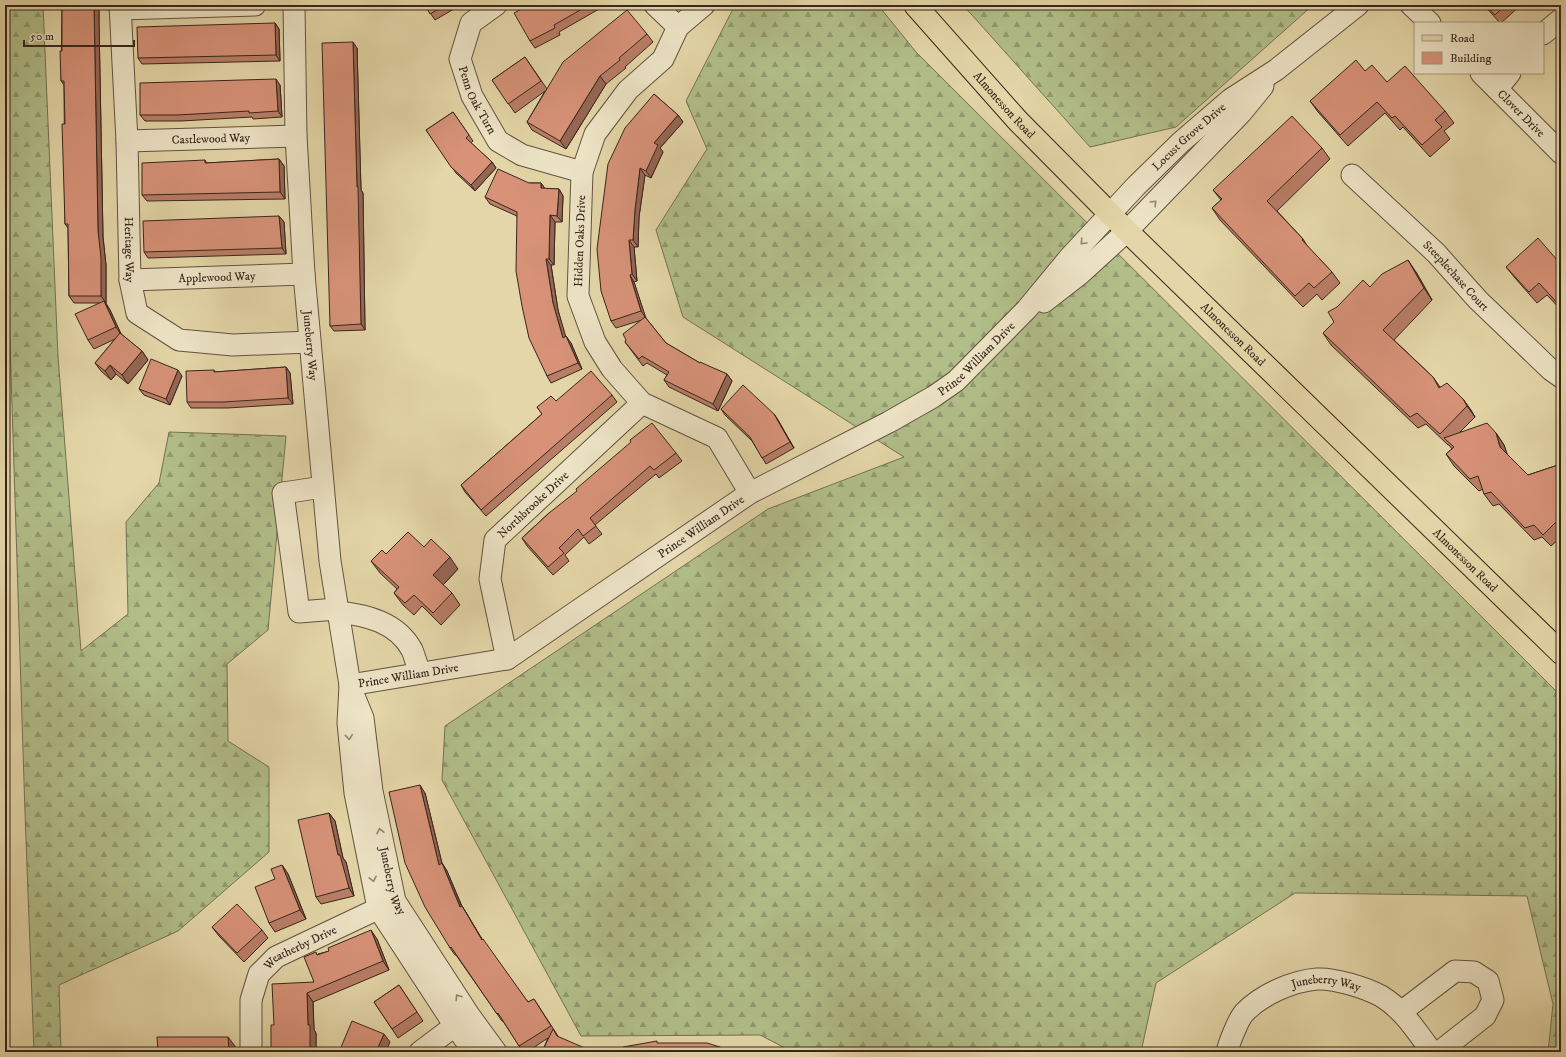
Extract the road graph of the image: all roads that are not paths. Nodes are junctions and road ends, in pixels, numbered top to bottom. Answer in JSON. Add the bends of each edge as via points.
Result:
{"nodes":[{"id":1,"x":255,"y":5,"type":"edge"},
{"id":2,"x":294,"y":5,"type":"edge"},
{"id":3,"x":496,"y":5,"type":"edge"},
{"id":4,"x":655,"y":5,"type":"edge"},
{"id":5,"x":704,"y":5,"type":"edge"},
{"id":6,"x":915,"y":5,"type":"edge"},
{"id":7,"x":1358,"y":5,"type":"edge"},
{"id":8,"x":1411,"y":5,"type":"edge"},
{"id":9,"x":120,"y":7,"type":"edge"},
{"id":10,"x":1561,"y":19,"type":"edge"},
{"id":11,"x":1429,"y":22,"type":"edge"},
{"id":12,"x":678,"y":27,"type":"junction"},
{"id":13,"x":1544,"y":33,"type":"edge"},
{"id":14,"x":1276,"y":70,"type":"junction"},
{"id":15,"x":1484,"y":74,"type":"edge"},
{"id":16,"x":1503,"y":81,"type":"edge"},
{"id":17,"x":296,"y":136,"type":"junction"},
{"id":18,"x":127,"y":141,"type":"junction"},
{"id":19,"x":1561,"y":153,"type":"edge"},
{"id":20,"x":582,"y":172,"type":"junction"},
{"id":21,"x":1352,"y":175,"type":"dead end"},
{"id":22,"x":1110,"y":214,"type":"junction"},
{"id":23,"x":1127,"y":231,"type":"junction"},
{"id":24,"x":304,"y":274,"type":"junction"},
{"id":25,"x":130,"y":280,"type":"junction"},
{"id":26,"x":1027,"y":309,"type":"junction"},
{"id":27,"x":310,"y":342,"type":"junction"},
{"id":28,"x":1561,"y":377,"type":"edge"},
{"id":29,"x":642,"y":402,"type":"junction"},
{"id":30,"x":323,"y":487,"type":"junction"},
{"id":31,"x":750,"y":493,"type":"junction"},
{"id":32,"x":338,"y":611,"type":"junction"},
{"id":33,"x":1561,"y":653,"type":"edge"},
{"id":34,"x":507,"y":659,"type":"junction"},
{"id":35,"x":420,"y":673,"type":"junction"},
{"id":36,"x":350,"y":685,"type":"junction"},
{"id":37,"x":387,"y":904,"type":"junction"},
{"id":38,"x":1401,"y":1012,"type":"junction"},
{"id":39,"x":462,"y":1020,"type":"junction"},
{"id":40,"x":251,"y":1052,"type":"edge"},
{"id":41,"x":420,"y":1052,"type":"edge"},
{"id":42,"x":474,"y":1052,"type":"edge"},
{"id":43,"x":496,"y":1052,"type":"edge"},
{"id":44,"x":1227,"y":1052,"type":"edge"},
{"id":45,"x":1432,"y":1052,"type":"edge"},
{"id":46,"x":1439,"y":1052,"type":"edge"}],
"edges":[{"from":1,"to":9,"type":"street"},
{"from":2,"to":17,"type":"street","name":"Juneberry Way"},
{"from":3,"to":20,"type":"street","name":"Penn Oak Turn","via":[[471,23],[460,58],[472,96],[498,141],[522,156]]},
{"from":4,"to":12,"type":"street"},
{"from":5,"to":12,"type":"street","name":"Hidden Oaks Drive"},
{"from":6,"to":22,"type":"main road","name":"Almonesson Road","via":[[1018,121]]},
{"from":7,"to":14,"type":"street","name":"Locust Grove Drive"},
{"from":8,"to":11,"type":"street"},
{"from":9,"to":18,"type":"street","name":"Heritage Way"},
{"from":10,"to":13,"type":"street"},
{"from":12,"to":20,"type":"street","name":"Hidden Oaks Drive","via":[[663,59],[628,90],[595,134]]},
{"from":14,"to":22,"type":"street","name":"Locust Grove Drive","via":[[1231,99],[1202,123]]},
{"from":23,"to":14,"type":"street","name":"Locust Grove Drive","one_way":true,"via":[[1241,113]]},
{"from":15,"to":16,"type":"street","name":"Clover Drive"},
{"from":16,"to":19,"type":"street","name":"Clover Drive"},
{"from":17,"to":18,"type":"street","name":"Castlewood Way"},
{"from":17,"to":24,"type":"street","name":"Juneberry Way"},
{"from":18,"to":25,"type":"street","name":"Heritage Way"},
{"from":20,"to":29,"type":"street","name":"Hidden Oaks Drive","via":[[578,296],[595,342],[612,369]]},
{"from":21,"to":28,"type":"street","name":"Steeplechase Court","via":[[1436,252],[1478,300]]},
{"from":22,"to":23,"type":"main road","name":"Almonesson Road"},
{"from":22,"to":26,"type":"street","name":"Prince William Drive","one_way":true},
{"from":23,"to":26,"type":"street","name":"Prince William Drive","via":[[1046,302]]},
{"from":23,"to":33,"type":"main road","name":"Almonesson Road"},
{"from":24,"to":25,"type":"street","name":"Applewood Way"},
{"from":24,"to":27,"type":"street","name":"Juneberry Way"},
{"from":25,"to":27,"type":"street","name":"Heritage Way","via":[[137,313],[179,340],[233,345]]},
{"from":26,"to":31,"type":"street","name":"Prince William Drive","via":[[956,381],[933,397]]},
{"from":27,"to":30,"type":"street","name":"Juneberry Way"},
{"from":29,"to":31,"type":"street","name":"Hidden Oaks Drive","via":[[716,438]]},
{"from":29,"to":34,"type":"street","name":"Northbrooke Drive","via":[[495,540],[490,579]]},
{"from":30,"to":32,"type":"street","name":"Juneberry Way"},
{"from":30,"to":32,"type":"street","via":[[283,493],[299,612]]},
{"from":31,"to":34,"type":"street","name":"Prince William Drive"},
{"from":32,"to":35,"type":"street","via":[[377,620],[404,637]]},
{"from":32,"to":36,"type":"street","name":"Juneberry Way"},
{"from":34,"to":35,"type":"street","name":"Prince William Drive"},
{"from":35,"to":36,"type":"street","name":"Prince William Drive"},
{"from":36,"to":37,"type":"street","name":"Juneberry Way","via":[[348,723]]},
{"from":37,"to":39,"type":"street","name":"Juneberry Way"},
{"from":37,"to":40,"type":"street","name":"Weatherby Drive","via":[[276,957],[259,974],[252,1000]]},
{"from":38,"to":44,"type":"street","name":"Juneberry Way","via":[[1382,997],[1360,986],[1317,979],[1277,989],[1244,1014]]},
{"from":38,"to":45,"type":"street","name":"Juneberry Way"},
{"from":38,"to":46,"type":"street","via":[[1455,971],[1474,972],[1488,981],[1493,1000],[1485,1016]]},
{"from":39,"to":41,"type":"street"},
{"from":39,"to":42,"type":"street","name":"Juneberry Way"},
{"from":39,"to":43,"type":"street","name":"Juneberry Way"}]}
